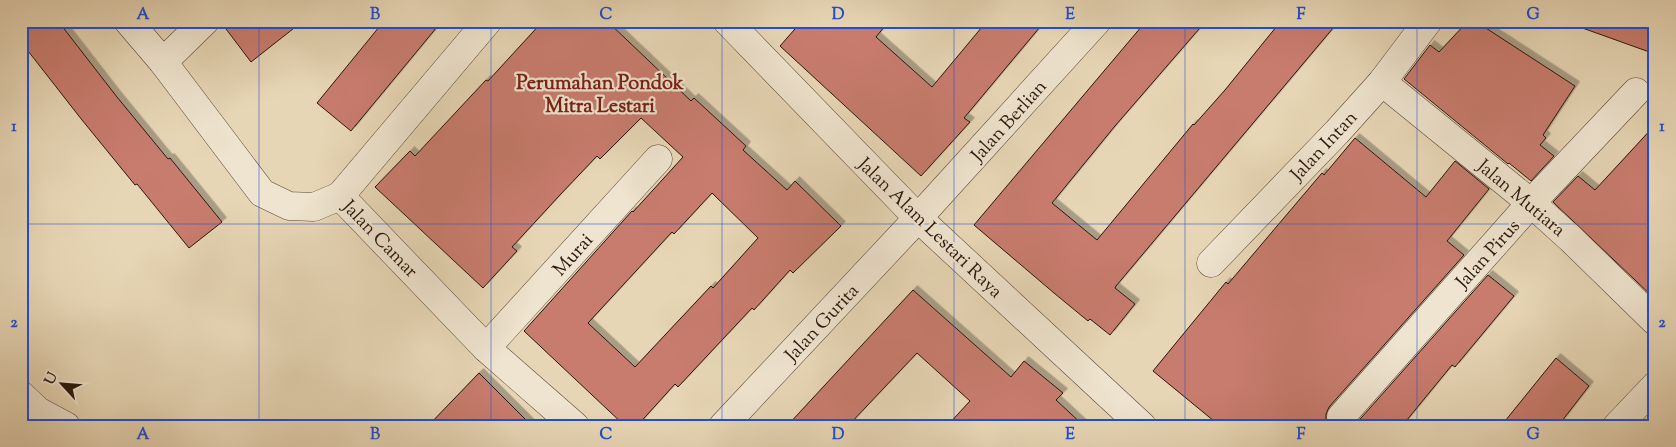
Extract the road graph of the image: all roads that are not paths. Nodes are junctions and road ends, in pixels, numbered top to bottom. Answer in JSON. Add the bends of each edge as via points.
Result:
{"nodes":[{"id":1,"x":128,"y":21,"type":"edge"},
{"id":2,"x":205,"y":21,"type":"edge"},
{"id":3,"x":727,"y":21,"type":"edge"},
{"id":4,"x":1097,"y":21,"type":"edge"},
{"id":5,"x":1428,"y":21,"type":"edge"},
{"id":6,"x":487,"y":22,"type":"edge"},
{"id":7,"x":163,"y":62,"type":"junction"},
{"id":8,"x":1382,"y":82,"type":"junction"},
{"id":9,"x":1636,"y":92,"type":"dead end"},
{"id":10,"x":658,"y":159,"type":"dead end"},
{"id":11,"x":340,"y":196,"type":"junction"},
{"id":12,"x":1531,"y":203,"type":"junction"},
{"id":13,"x":918,"y":218,"type":"junction"},
{"id":14,"x":1211,"y":263,"type":"dead end"},
{"id":15,"x":1655,"y":321,"type":"edge"},
{"id":16,"x":486,"y":348,"type":"junction"},
{"id":17,"x":1655,"y":386,"type":"edge"},
{"id":18,"x":21,"y":395,"type":"edge"},
{"id":19,"x":1341,"y":417,"type":"dead end"},
{"id":20,"x":66,"y":426,"type":"edge"},
{"id":21,"x":575,"y":426,"type":"edge"},
{"id":22,"x":723,"y":426,"type":"edge"},
{"id":23,"x":1142,"y":426,"type":"edge"},
{"id":24,"x":1617,"y":426,"type":"edge"}],
"edges":[{"from":1,"to":7,"type":"street","name":"Jalan Camar"},
{"from":2,"to":7,"type":"street"},
{"from":3,"to":13,"type":"street","name":"Jalan Alam Lestari Raya"},
{"from":4,"to":13,"type":"street","name":"Jalan Berlian"},
{"from":5,"to":8,"type":"street","name":"Jalan Intan"},
{"from":6,"to":11,"type":"street"},
{"from":7,"to":11,"type":"street","name":"Jalan Camar","via":[[262,193],[289,206],[314,207]]},
{"from":8,"to":12,"type":"street","name":"Jalan Mutiara"},
{"from":8,"to":14,"type":"street","name":"Jalan Intan"},
{"from":9,"to":12,"type":"street","name":"Jalan Pirus"},
{"from":10,"to":16,"type":"street","name":"Murai"},
{"from":11,"to":16,"type":"street","name":"Jalan Camar"},
{"from":12,"to":15,"type":"street","name":"Jalan Mutiara"},
{"from":12,"to":19,"type":"street","name":"Jalan Pirus"},
{"from":13,"to":22,"type":"street","name":"Jalan Gurita"},
{"from":13,"to":23,"type":"street","name":"Jalan Alam Lestari Raya"},
{"from":16,"to":21,"type":"street","name":"Jalan Camar"},
{"from":17,"to":24,"type":"street"},
{"from":18,"to":20,"type":"street","via":[[38,410]]}]}
